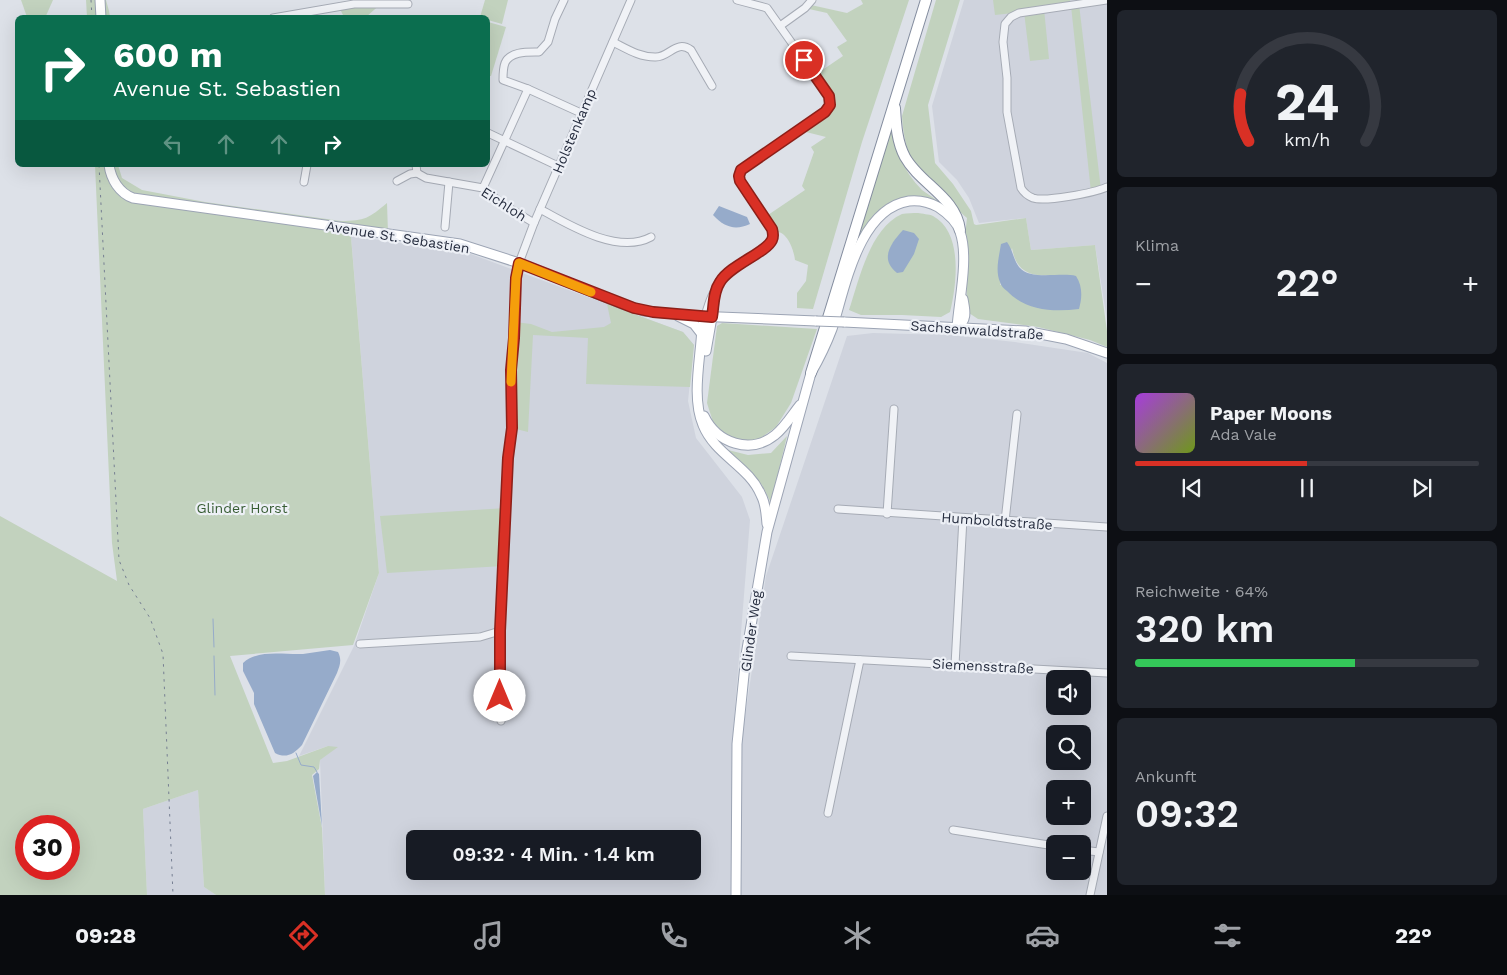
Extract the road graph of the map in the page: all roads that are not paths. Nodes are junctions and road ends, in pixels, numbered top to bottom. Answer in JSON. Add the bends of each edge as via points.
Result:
{"nodes":[{"id":1,"x":100,"y":0,"type":"edge"},
{"id":2,"x":564,"y":0,"type":"edge"},
{"id":3,"x":631,"y":0,"type":"edge"},
{"id":4,"x":737,"y":0,"type":"edge"},
{"id":5,"x":812,"y":0,"type":"edge"},
{"id":6,"x":926,"y":0,"type":"edge"},
{"id":7,"x":1107,"y":0,"type":"edge"},
{"id":8,"x":408,"y":4,"type":"dead end"},
{"id":9,"x":101,"y":15,"type":"edge"},
{"id":10,"x":290,"y":15,"type":"edge"},
{"id":11,"x":780,"y":26,"type":"junction"},
{"id":12,"x":613,"y":42,"type":"junction"},
{"id":13,"x":712,"y":86,"type":"dead end"},
{"id":14,"x":528,"y":89,"type":"junction"},
{"id":15,"x":894,"y":100,"type":"junction"},
{"id":16,"x":581,"y":113,"type":"junction"},
{"id":17,"x":490,"y":134,"type":"edge"},
{"id":18,"x":506,"y":141,"type":"junction"},
{"id":19,"x":558,"y":166,"type":"junction"},
{"id":20,"x":110,"y":167,"type":"edge"},
{"id":21,"x":307,"y":167,"type":"edge"},
{"id":22,"x":416,"y":169,"type":"edge"},
{"id":23,"x":304,"y":182,"type":"dead end"},
{"id":24,"x":397,"y":182,"type":"dead end"},
{"id":25,"x":449,"y":182,"type":"junction"},
{"id":26,"x":483,"y":188,"type":"junction"},
{"id":27,"x":1107,"y":188,"type":"edge"},
{"id":28,"x":540,"y":209,"type":"junction"},
{"id":29,"x":534,"y":223,"type":"junction"},
{"id":30,"x":445,"y":227,"type":"dead end"},
{"id":31,"x":960,"y":230,"type":"junction"},
{"id":32,"x":651,"y":237,"type":"dead end"},
{"id":33,"x":519,"y":263,"type":"junction"},
{"id":34,"x":962,"y":287,"type":"junction"},
{"id":35,"x":965,"y":310,"type":"junction"},
{"id":36,"x":674,"y":314,"type":"junction"},
{"id":37,"x":708,"y":317,"type":"junction"},
{"id":38,"x":816,"y":321,"type":"joint"},
{"id":39,"x":957,"y":327,"type":"junction"},
{"id":40,"x":988,"y":329,"type":"junction"},
{"id":41,"x":701,"y":333,"type":"junction"},
{"id":42,"x":1107,"y":353,"type":"edge"},
{"id":43,"x":811,"y":374,"type":"junction"},
{"id":44,"x":803,"y":401,"type":"junction"},
{"id":45,"x":894,"y":409,"type":"dead end"},
{"id":46,"x":1017,"y":414,"type":"dead end"},
{"id":47,"x":838,"y":509,"type":"dead end"},
{"id":48,"x":887,"y":514,"type":"junction"},
{"id":49,"x":963,"y":518,"type":"junction"},
{"id":50,"x":1005,"y":521,"type":"junction"},
{"id":51,"x":1107,"y":527,"type":"edge"},
{"id":52,"x":768,"y":532,"type":"junction"},
{"id":53,"x":500,"y":631,"type":"junction"},
{"id":54,"x":360,"y":644,"type":"dead end"},
{"id":55,"x":792,"y":656,"type":"dead end"},
{"id":56,"x":860,"y":660,"type":"junction"},
{"id":57,"x":955,"y":665,"type":"junction"},
{"id":58,"x":1107,"y":673,"type":"edge"},
{"id":59,"x":501,"y":721,"type":"dead end"},
{"id":60,"x":828,"y":813,"type":"dead end"},
{"id":61,"x":1107,"y":816,"type":"edge"},
{"id":62,"x":953,"y":830,"type":"dead end"},
{"id":63,"x":1046,"y":845,"type":"edge"},
{"id":64,"x":1091,"y":851,"type":"edge"},
{"id":65,"x":1099,"y":852,"type":"junction"},
{"id":66,"x":736,"y":895,"type":"edge"},
{"id":67,"x":1090,"y":895,"type":"edge"}],
"edges":[{"from":1,"to":9,"type":"main road"},
{"from":2,"to":14,"type":"street","via":[[548,42],[539,52],[512,56],[505,63],[503,80]]},
{"from":3,"to":12,"type":"street","name":"Holstenkamp"},
{"from":4,"to":11,"type":"street","via":[[767,8]]},
{"from":5,"to":11,"type":"street"},
{"from":6,"to":15,"type":"highway"},
{"from":7,"to":27,"type":"street","via":[[1019,14],[1006,24],[1003,42],[1007,112],[1021,188],[1028,195],[1041,198]]},
{"from":8,"to":10,"type":"street","via":[[354,4]]},
{"from":11,"to":37,"type":"street","via":[[828,94],[830,104],[825,112],[741,170],[740,181],[772,229],[773,238],[769,245],[720,281]]},
{"from":12,"to":13,"type":"street","via":[[639,55],[657,58],[678,46],[686,46]]},
{"from":12,"to":16,"type":"street","name":"Holstenkamp"},
{"from":14,"to":16,"type":"street"},
{"from":14,"to":18,"type":"street"},
{"from":15,"to":31,"type":"highway","via":[[896,128],[904,156],[950,206]]},
{"from":15,"to":43,"type":"highway"},
{"from":16,"to":19,"type":"street","name":"Holstenkamp"},
{"from":17,"to":18,"type":"street"},
{"from":18,"to":19,"type":"street"},
{"from":18,"to":26,"type":"street"},
{"from":19,"to":28,"type":"street","name":"Holstenkamp"},
{"from":20,"to":33,"type":"main road","name":"Avenue St. Sebastien","via":[[124,194],[133,198],[460,244]]},
{"from":21,"to":23,"type":"street"},
{"from":22,"to":24,"type":"street"},
{"from":22,"to":25,"type":"street","name":"Eichloh","via":[[426,178]]},
{"from":25,"to":26,"type":"street","name":"Eichloh"},
{"from":25,"to":30,"type":"street"},
{"from":26,"to":29,"type":"street","name":"Eichloh"},
{"from":28,"to":29,"type":"street","name":"Holstenkamp"},
{"from":28,"to":32,"type":"street","via":[[601,238],[641,242]]},
{"from":29,"to":33,"type":"street","name":"Holstenkamp"},
{"from":31,"to":34,"type":"main road"},
{"from":31,"to":43,"type":"main road","name":"Glinder Weg","via":[[948,214],[926,202],[904,202],[882,214],[868,230],[856,254],[824,350]]},
{"from":33,"to":36,"type":"main road","name":"Avenue St. Sebastien","via":[[634,308]]},
{"from":33,"to":53,"type":"street","name":"Holstenkamp"},
{"from":34,"to":35,"type":"main road"},
{"from":34,"to":39,"type":"main road"},
{"from":35,"to":39,"type":"main road","via":[[964,322]]},
{"from":35,"to":40,"type":"main road","via":[[971,319]]},
{"from":36,"to":37,"type":"main road","name":"Avenue St. Sebastien"},
{"from":36,"to":41,"type":"main road","via":[[694,324]]},
{"from":37,"to":38,"type":"main road","name":"Avenue St. Sebastien"},
{"from":37,"to":41,"type":"main road"},
{"from":37,"to":44,"type":"main road","via":[[700,397],[704,417],[716,434],[741,445],[764,442],[781,430]]},
{"from":38,"to":39,"type":"main road","name":"Sachsenwaldstraße","bridge":true},
{"from":39,"to":40,"type":"main road","name":"Sachsenwaldstraße"},
{"from":40,"to":42,"type":"main road","name":"Sachsenwaldstraße","via":[[1043,334]]},
{"from":41,"to":52,"type":"main road","via":[[697,393],[701,419],[717,448],[758,487],[765,506]]},
{"from":43,"to":44,"type":"main road","name":"Glinder Weg"},
{"from":44,"to":52,"type":"main road","name":"Glinder Weg"},
{"from":45,"to":48,"type":"street"},
{"from":46,"to":50,"type":"street"},
{"from":47,"to":48,"type":"street","name":"Humboldtstraße"},
{"from":48,"to":49,"type":"street","name":"Humboldtstraße"},
{"from":49,"to":50,"type":"street","name":"Humboldtstraße"},
{"from":49,"to":57,"type":"street"},
{"from":50,"to":51,"type":"street","name":"Humboldtstraße"},
{"from":52,"to":66,"type":"main road","name":"Glinder Weg","via":[[746,654],[737,744]]},
{"from":53,"to":54,"type":"street","via":[[480,637]]},
{"from":53,"to":59,"type":"street","name":"Holstenkamp"},
{"from":55,"to":56,"type":"street","name":"Siemensstraße"},
{"from":56,"to":57,"type":"street","name":"Siemensstraße"},
{"from":56,"to":60,"type":"street"},
{"from":57,"to":58,"type":"street","name":"Siemensstraße"},
{"from":61,"to":65,"type":"street"},
{"from":62,"to":63,"type":"street"},
{"from":64,"to":65,"type":"street"},
{"from":65,"to":67,"type":"street"}]}
